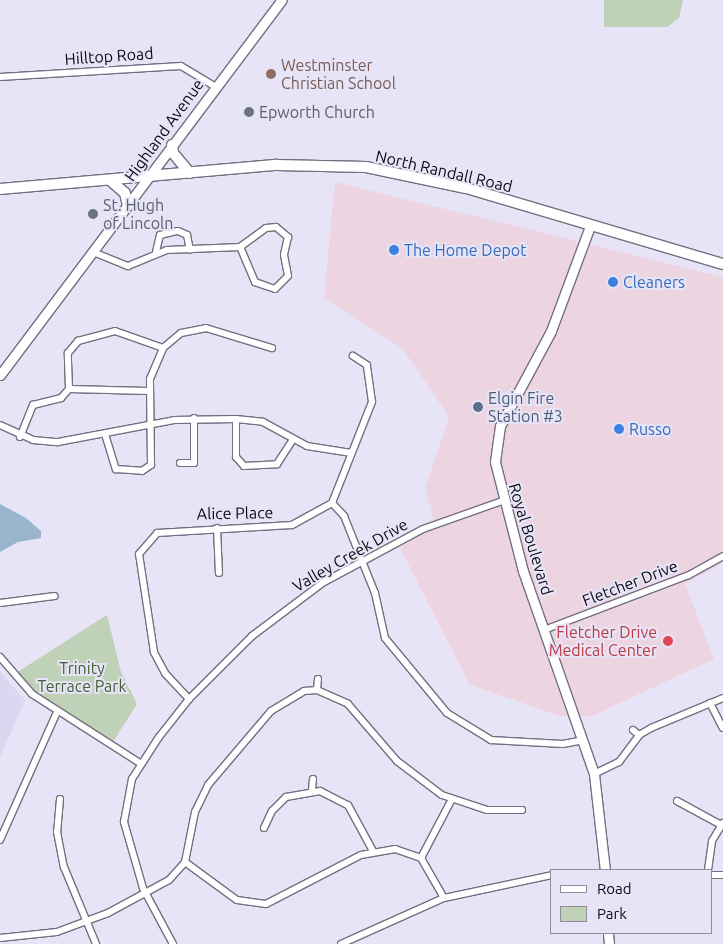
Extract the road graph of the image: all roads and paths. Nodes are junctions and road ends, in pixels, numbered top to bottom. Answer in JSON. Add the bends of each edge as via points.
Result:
{"nodes":[{"id":1,"x":282,"y":0,"type":"edge"},
{"id":2,"x":0,"y":77,"type":"edge"},
{"id":3,"x":214,"y":86,"type":"junction"},
{"id":4,"x":172,"y":144,"type":"junction"},
{"id":5,"x":190,"y":173,"type":"junction"},
{"id":6,"x":149,"y":177,"type":"junction"},
{"id":7,"x":111,"y":181,"type":"junction"},
{"id":8,"x":0,"y":189,"type":"edge"},
{"id":9,"x":128,"y":206,"type":"junction"},
{"id":10,"x":590,"y":226,"type":"junction"},
{"id":11,"x":240,"y":247,"type":"junction"},
{"id":12,"x":190,"y":250,"type":"junction"},
{"id":13,"x":94,"y":252,"type":"junction"},
{"id":14,"x":156,"y":252,"type":"junction"},
{"id":15,"x":723,"y":264,"type":"edge"},
{"id":16,"x":163,"y":348,"type":"junction"},
{"id":17,"x":272,"y":348,"type":"dead end"},
{"id":18,"x":353,"y":356,"type":"dead end"},
{"id":19,"x":0,"y":375,"type":"edge"},
{"id":20,"x":69,"y":390,"type":"junction"},
{"id":21,"x":149,"y":391,"type":"junction"},
{"id":22,"x":194,"y":418,"type":"junction"},
{"id":23,"x":236,"y":419,"type":"junction"},
{"id":24,"x":151,"y":424,"type":"junction"},
{"id":25,"x":0,"y":425,"type":"edge"},
{"id":26,"x":105,"y":434,"type":"junction"},
{"id":27,"x":20,"y":436,"type":"junction"},
{"id":28,"x":292,"y":441,"type":"junction"},
{"id":29,"x":351,"y":453,"type":"junction"},
{"id":30,"x":180,"y":463,"type":"dead end"},
{"id":31,"x":502,"y":501,"type":"junction"},
{"id":32,"x":332,"y":502,"type":"junction"},
{"id":33,"x":217,"y":528,"type":"junction"},
{"id":34,"x":723,"y":556,"type":"edge"},
{"id":35,"x":360,"y":561,"type":"junction"},
{"id":36,"x":219,"y":574,"type":"dead end"},
{"id":37,"x":55,"y":596,"type":"dead end"},
{"id":38,"x":0,"y":603,"type":"edge"},
{"id":39,"x":544,"y":630,"type":"junction"},
{"id":40,"x":0,"y":657,"type":"edge"},
{"id":41,"x":318,"y":679,"type":"dead end"},
{"id":42,"x":317,"y":690,"type":"junction"},
{"id":43,"x":723,"y":698,"type":"edge"},
{"id":44,"x":189,"y":699,"type":"junction"},
{"id":45,"x":710,"y":703,"type":"junction"},
{"id":46,"x":57,"y":712,"type":"junction"},
{"id":47,"x":723,"y":728,"type":"edge"},
{"id":48,"x":633,"y":730,"type":"dead end"},
{"id":49,"x":639,"y":735,"type":"junction"},
{"id":50,"x":584,"y":740,"type":"junction"},
{"id":51,"x":140,"y":763,"type":"junction"},
{"id":52,"x":594,"y":774,"type":"junction"},
{"id":53,"x":313,"y":779,"type":"dead end"},
{"id":54,"x":312,"y":790,"type":"junction"},
{"id":55,"x":60,"y":798,"type":"dead end"},
{"id":56,"x":452,"y":799,"type":"junction"},
{"id":57,"x":677,"y":801,"type":"dead end"},
{"id":58,"x":522,"y":810,"type":"dead end"},
{"id":59,"x":722,"y":824,"type":"edge"},
{"id":60,"x":264,"y":828,"type":"dead end"},
{"id":61,"x":0,"y":840,"type":"edge"},
{"id":62,"x":373,"y":851,"type":"junction"},
{"id":63,"x":421,"y":858,"type":"junction"},
{"id":64,"x":185,"y":862,"type":"junction"},
{"id":65,"x":605,"y":869,"type":"edge"},
{"id":66,"x":708,"y":869,"type":"edge"},
{"id":67,"x":550,"y":875,"type":"edge"},
{"id":68,"x":146,"y":894,"type":"junction"},
{"id":69,"x":444,"y":898,"type":"junction"},
{"id":70,"x":85,"y":922,"type":"junction"},
{"id":71,"x":0,"y":938,"type":"edge"},
{"id":72,"x":31,"y":941,"type":"edge"},
{"id":73,"x":96,"y":944,"type":"edge"},
{"id":74,"x":173,"y":944,"type":"edge"},
{"id":75,"x":341,"y":944,"type":"edge"}],
"edges":[{"from":1,"to":3,"type":"street","name":"Highland Avenue"},
{"from":2,"to":3,"type":"street","name":"Hilltop Road","via":[[181,66]]},
{"from":3,"to":4,"type":"street","name":"Highland Avenue"},
{"from":4,"to":5,"type":"main road","via":[[173,154]]},
{"from":4,"to":6,"type":"street","name":"Highland Avenue"},
{"from":5,"to":6,"type":"main road","name":"North Randall Road"},
{"from":5,"to":10,"type":"main road","name":"North Randall Road","via":[[311,164],[366,167],[466,188]]},
{"from":6,"to":7,"type":"main road","name":"North Randall Road"},
{"from":6,"to":9,"type":"street","name":"Highland Avenue"},
{"from":7,"to":8,"type":"main road","name":"North Randall Road"},
{"from":7,"to":9,"type":"main road","via":[[125,193]]},
{"from":9,"to":13,"type":"street","name":"Highland Avenue"},
{"from":10,"to":15,"type":"main road","name":"North Randall Road"},
{"from":10,"to":31,"type":"street","name":"Royal Boulevard","via":[[551,331],[500,426],[495,462]]},
{"from":11,"to":11,"type":"street","via":[[266,228],[285,230],[288,276],[284,285],[275,290],[255,282]]},
{"from":11,"to":12,"type":"street"},
{"from":12,"to":14,"type":"street"},
{"from":12,"to":14,"type":"street","via":[[187,235],[178,231],[160,235]]},
{"from":13,"to":14,"type":"street","via":[[125,266]]},
{"from":13,"to":19,"type":"street","name":"Highland Avenue"},
{"from":16,"to":17,"type":"street","via":[[181,333],[206,328]]},
{"from":16,"to":20,"type":"street","via":[[116,331],[78,341],[68,353]]},
{"from":16,"to":21,"type":"street"},
{"from":18,"to":29,"type":"street","via":[[367,365],[372,402]]},
{"from":20,"to":21,"type":"street"},
{"from":20,"to":27,"type":"street","via":[[61,398],[34,405]]},
{"from":21,"to":24,"type":"street"},
{"from":22,"to":23,"type":"street"},
{"from":22,"to":24,"type":"street"},
{"from":22,"to":30,"type":"street","via":[[194,463]]},
{"from":23,"to":28,"type":"street","via":[[263,422]]},
{"from":23,"to":28,"type":"street","via":[[236,457],[244,466],[277,464]]},
{"from":24,"to":26,"type":"street"},
{"from":24,"to":26,"type":"street","via":[[153,459],[142,471],[113,467]]},
{"from":25,"to":27,"type":"street"},
{"from":26,"to":27,"type":"street","via":[[58,442]]},
{"from":28,"to":29,"type":"street"},
{"from":29,"to":32,"type":"street"},
{"from":31,"to":35,"type":"street","name":"Valley Creek Drive","via":[[423,529]]},
{"from":31,"to":39,"type":"street","name":"Royal Boulevard"},
{"from":32,"to":33,"type":"street","name":"Alice Place","via":[[292,525]]},
{"from":32,"to":35,"type":"street","via":[[344,516]]},
{"from":33,"to":36,"type":"street"},
{"from":33,"to":44,"type":"street","name":"Alice Place","via":[[158,533],[139,554],[154,652],[165,673]]},
{"from":34,"to":39,"type":"street","name":"Fletcher Drive","via":[[688,575]]},
{"from":35,"to":44,"type":"street","name":"Valley Creek Drive","via":[[279,613]]},
{"from":35,"to":50,"type":"street","via":[[376,593],[385,638],[457,723],[491,740],[563,744]]},
{"from":37,"to":38,"type":"street"},
{"from":39,"to":50,"type":"street","name":"Royal Boulevard"},
{"from":40,"to":46,"type":"street","via":[[32,694]]},
{"from":41,"to":42,"type":"street"},
{"from":42,"to":56,"type":"street","via":[[348,704],[397,761]]},
{"from":42,"to":64,"type":"street","via":[[281,702],[208,785],[194,812]]},
{"from":43,"to":45,"type":"street"},
{"from":44,"to":51,"type":"street","name":"Valley Creek Drive"},
{"from":45,"to":47,"type":"street"},
{"from":45,"to":49,"type":"street"},
{"from":46,"to":51,"type":"street"},
{"from":46,"to":61,"type":"street"},
{"from":48,"to":49,"type":"street"},
{"from":49,"to":52,"type":"street","via":[[619,762]]},
{"from":50,"to":52,"type":"street","name":"Royal Boulevard"},
{"from":51,"to":68,"type":"street","name":"Valley Creek Drive","via":[[128,788],[124,822]]},
{"from":52,"to":65,"type":"street","name":"Royal Boulevard"},
{"from":53,"to":54,"type":"street"},
{"from":54,"to":60,"type":"street","via":[[282,801]]},
{"from":54,"to":62,"type":"street","via":[[348,806]]},
{"from":55,"to":70,"type":"street","via":[[59,848]]},
{"from":56,"to":58,"type":"street","via":[[487,810]]},
{"from":56,"to":63,"type":"street"},
{"from":57,"to":59,"type":"street"},
{"from":59,"to":66,"type":"street","via":[[712,841]]},
{"from":62,"to":63,"type":"street","via":[[395,849]]},
{"from":62,"to":64,"type":"street","via":[[266,904],[237,900]]},
{"from":63,"to":69,"type":"street"},
{"from":64,"to":68,"type":"street","via":[[169,880]]},
{"from":67,"to":69,"type":"street"},
{"from":68,"to":70,"type":"street"},
{"from":68,"to":74,"type":"street","name":"Valley Creek Drive"},
{"from":69,"to":75,"type":"street"},
{"from":70,"to":72,"type":"street"},
{"from":70,"to":73,"type":"street"},
{"from":71,"to":72,"type":"street"}]}
